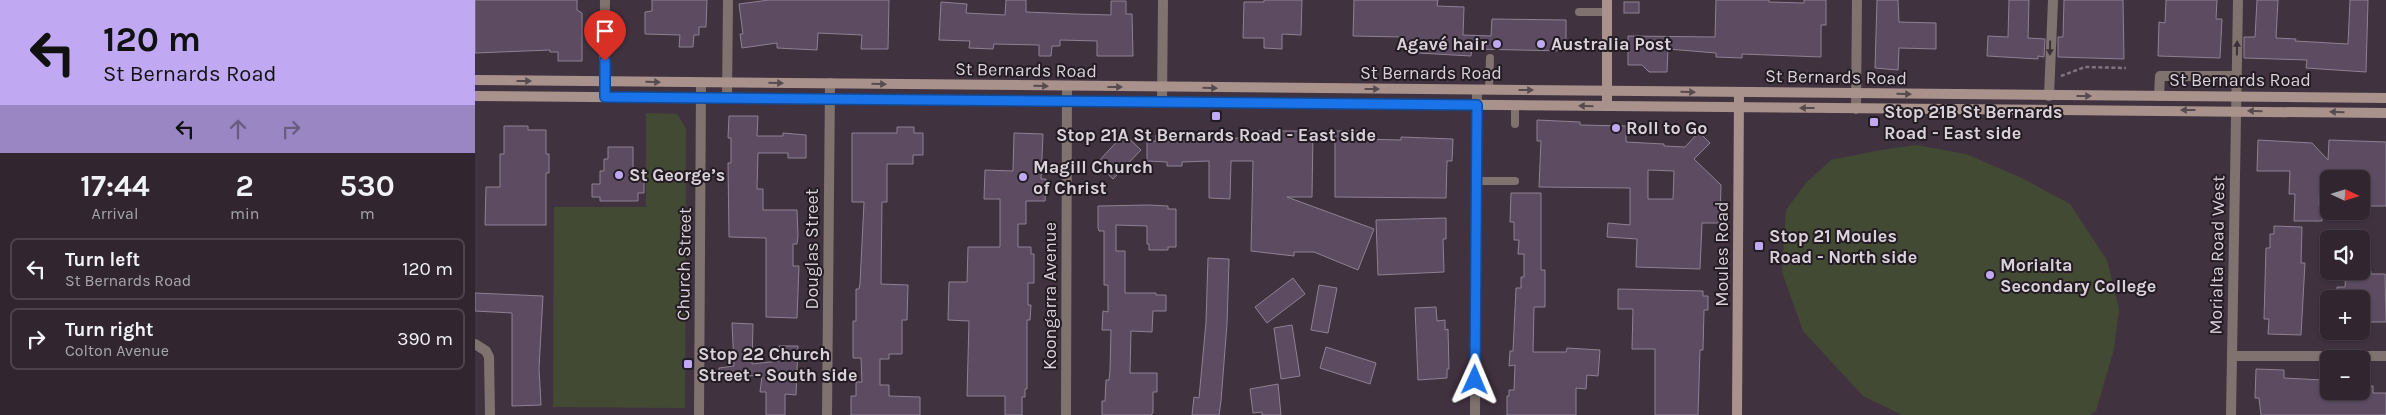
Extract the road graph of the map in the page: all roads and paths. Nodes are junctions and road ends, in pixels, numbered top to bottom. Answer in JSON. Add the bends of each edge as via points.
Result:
{"nodes":[{"id":1,"x":605,"y":0,"type":"edge"},
{"id":2,"x":728,"y":0,"type":"edge"},
{"id":3,"x":1163,"y":0,"type":"edge"},
{"id":4,"x":1607,"y":0,"type":"edge"},
{"id":5,"x":1857,"y":0,"type":"edge"},
{"id":6,"x":2053,"y":0,"type":"edge"},
{"id":7,"x":2238,"y":0,"type":"edge"},
{"id":8,"x":1579,"y":12,"type":"dead end"},
{"id":9,"x":1607,"y":12,"type":"junction"},
{"id":10,"x":1490,"y":58,"type":"dead end"},
{"id":11,"x":2126,"y":68,"type":"dead end"},
{"id":12,"x":2057,"y":76,"type":"dead end"},
{"id":13,"x":2237,"y":76,"type":"junction"},
{"id":14,"x":475,"y":80,"type":"edge"},
{"id":15,"x":605,"y":81,"type":"junction"},
{"id":16,"x":727,"y":82,"type":"junction"},
{"id":17,"x":701,"y":84,"type":"junction"},
{"id":18,"x":830,"y":84,"type":"junction"},
{"id":19,"x":1067,"y":87,"type":"junction"},
{"id":20,"x":1162,"y":87,"type":"junction"},
{"id":21,"x":1477,"y":90,"type":"junction"},
{"id":22,"x":1489,"y":90,"type":"junction"},
{"id":23,"x":1607,"y":91,"type":"junction"},
{"id":24,"x":1739,"y":93,"type":"junction"},
{"id":25,"x":1856,"y":94,"type":"junction"},
{"id":26,"x":475,"y":96,"type":"edge"},
{"id":27,"x":2049,"y":96,"type":"junction"},
{"id":28,"x":2159,"y":96,"type":"junction"},
{"id":29,"x":2237,"y":96,"type":"junction"},
{"id":30,"x":605,"y":97,"type":"junction"},
{"id":31,"x":727,"y":97,"type":"junction"},
{"id":32,"x":702,"y":98,"type":"junction"},
{"id":33,"x":829,"y":98,"type":"junction"},
{"id":34,"x":2386,"y":98,"type":"edge"},
{"id":35,"x":1067,"y":102,"type":"junction"},
{"id":36,"x":1161,"y":103,"type":"junction"},
{"id":37,"x":1477,"y":105,"type":"junction"},
{"id":38,"x":1515,"y":105,"type":"junction"},
{"id":39,"x":1607,"y":106,"type":"junction"},
{"id":40,"x":1739,"y":108,"type":"junction"},
{"id":41,"x":1856,"y":108,"type":"junction"},
{"id":42,"x":2236,"y":110,"type":"junction"},
{"id":43,"x":2386,"y":113,"type":"edge"},
{"id":44,"x":1515,"y":124,"type":"dead end"},
{"id":45,"x":1477,"y":181,"type":"junction"},
{"id":46,"x":1515,"y":181,"type":"dead end"},
{"id":47,"x":475,"y":344,"type":"edge"},
{"id":48,"x":2232,"y":356,"type":"junction"},
{"id":49,"x":2386,"y":356,"type":"edge"},
{"id":50,"x":490,"y":415,"type":"edge"},
{"id":51,"x":699,"y":415,"type":"edge"},
{"id":52,"x":827,"y":415,"type":"edge"},
{"id":53,"x":1066,"y":415,"type":"edge"},
{"id":54,"x":1475,"y":415,"type":"edge"},
{"id":55,"x":1737,"y":415,"type":"edge"},
{"id":56,"x":2231,"y":415,"type":"edge"}],
"edges":[{"from":1,"to":15,"type":"street"},
{"from":2,"to":16,"type":"street"},
{"from":3,"to":20,"type":"street"},
{"from":4,"to":9,"type":"main road"},
{"from":5,"to":25,"type":"street"},
{"from":6,"to":27,"type":"street","one_way":true},
{"from":13,"to":7,"type":"street","name":"Morialta Road West","one_way":true},
{"from":8,"to":9,"type":"lane"},
{"from":9,"to":23,"type":"main road"},
{"from":10,"to":22,"type":"lane"},
{"from":11,"to":12,"type":"path","via":[[2085,67]]},
{"from":13,"to":28,"type":"street","via":[[2160,76]]},
{"from":13,"to":29,"type":"street","name":"Morialta Road West"},
{"from":14,"to":15,"type":"main road","name":"St Bernards Road","one_way":true},
{"from":15,"to":17,"type":"main road","name":"St Bernards Road","one_way":true},
{"from":15,"to":30,"type":"street"},
{"from":16,"to":17,"type":"main road","name":"St Bernards Road"},
{"from":16,"to":18,"type":"main road","name":"St Bernards Road","one_way":true},
{"from":16,"to":31,"type":"street"},
{"from":17,"to":32,"type":"street","name":"Church Street"},
{"from":18,"to":19,"type":"main road","name":"St Bernards Road","one_way":true},
{"from":18,"to":33,"type":"street","name":"Douglas Street"},
{"from":19,"to":20,"type":"main road","name":"St Bernards Road","one_way":true},
{"from":19,"to":35,"type":"street","name":"Koongarra Avenue"},
{"from":20,"to":21,"type":"main road","name":"St Bernards Road","one_way":true},
{"from":20,"to":36,"type":"street"},
{"from":21,"to":22,"type":"main road","name":"St Bernards Road"},
{"from":21,"to":37,"type":"street"},
{"from":22,"to":23,"type":"main road","name":"St Bernards Road","one_way":true},
{"from":23,"to":24,"type":"main road","name":"St Bernards Road","one_way":true},
{"from":23,"to":39,"type":"main road"},
{"from":24,"to":25,"type":"main road","name":"St Bernards Road"},
{"from":24,"to":40,"type":"main road","name":"Moules Road"},
{"from":25,"to":27,"type":"main road","name":"St Bernards Road","one_way":true},
{"from":25,"to":41,"type":"street"},
{"from":26,"to":30,"type":"main road","name":"St Bernards Road"},
{"from":27,"to":28,"type":"main road","name":"St Bernards Road","one_way":true},
{"from":28,"to":29,"type":"main road","name":"St Bernards Road"},
{"from":29,"to":34,"type":"main road","name":"St Bernards Road"},
{"from":29,"to":42,"type":"street","name":"Morialta Road West"},
{"from":30,"to":32,"type":"main road","name":"St Bernards Road"},
{"from":31,"to":32,"type":"main road","name":"St Bernards Road"},
{"from":31,"to":33,"type":"main road","name":"St Bernards Road"},
{"from":32,"to":51,"type":"street","name":"Church Street"},
{"from":33,"to":35,"type":"main road","name":"St Bernards Road"},
{"from":33,"to":52,"type":"street","name":"Douglas Street"},
{"from":35,"to":36,"type":"main road","name":"St Bernards Road"},
{"from":35,"to":53,"type":"street","name":"Koongarra Avenue"},
{"from":36,"to":37,"type":"main road","name":"St Bernards Road"},
{"from":37,"to":38,"type":"main road","name":"St Bernards Road"},
{"from":37,"to":45,"type":"street"},
{"from":39,"to":38,"type":"main road","name":"St Bernards Road","one_way":true},
{"from":38,"to":44,"type":"lane"},
{"from":39,"to":40,"type":"main road","name":"St Bernards Road"},
{"from":41,"to":40,"type":"main road","name":"St Bernards Road","one_way":true},
{"from":40,"to":55,"type":"main road","name":"Moules Road"},
{"from":42,"to":41,"type":"main road","name":"St Bernards Road","one_way":true},
{"from":43,"to":42,"type":"main road","name":"St Bernards Road","one_way":true},
{"from":42,"to":48,"type":"street","name":"Morialta Road West"},
{"from":45,"to":46,"type":"lane"},
{"from":45,"to":54,"type":"street"},
{"from":47,"to":50,"type":"street","via":[[489,357]]},
{"from":48,"to":49,"type":"street"},
{"from":48,"to":56,"type":"street","name":"Morialta Road West"}]}
